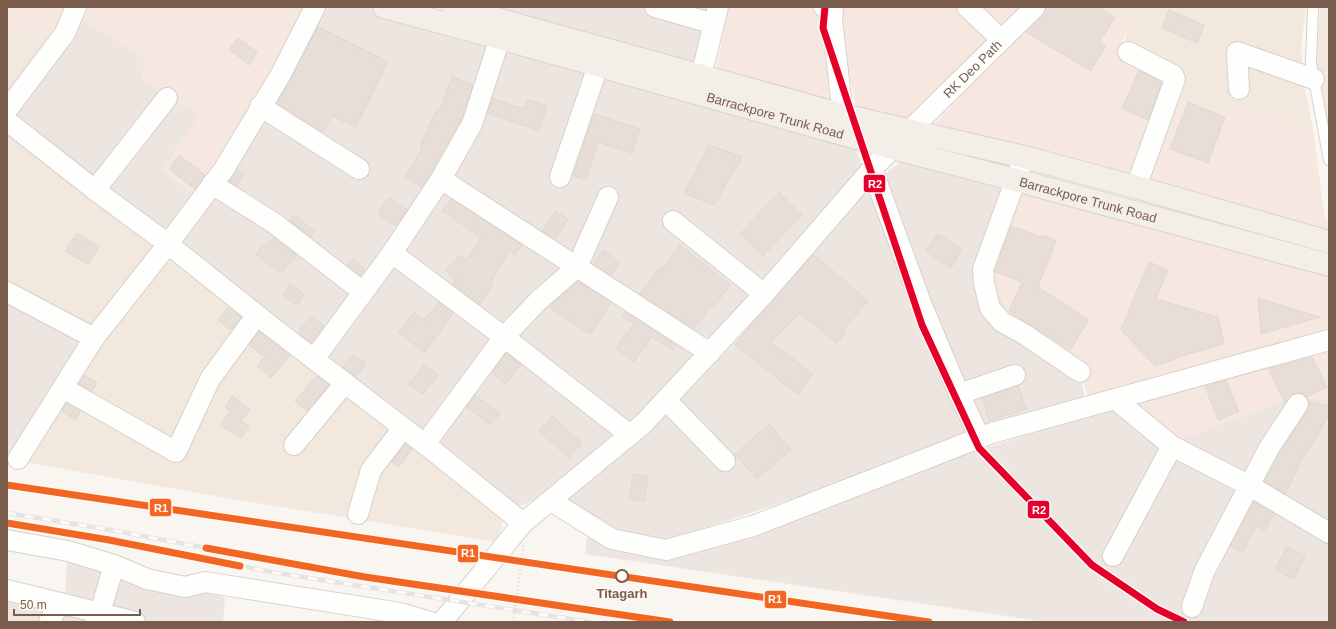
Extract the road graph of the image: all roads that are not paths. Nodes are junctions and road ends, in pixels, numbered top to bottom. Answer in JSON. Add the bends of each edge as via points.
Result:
{"nodes":[{"id":1,"x":76,"y":7,"type":"edge"},
{"id":2,"x":315,"y":7,"type":"edge"},
{"id":3,"x":384,"y":7,"type":"edge"},
{"id":4,"x":453,"y":7,"type":"edge"},
{"id":5,"x":655,"y":7,"type":"edge"},
{"id":6,"x":967,"y":7,"type":"edge"},
{"id":7,"x":1035,"y":7,"type":"edge"},
{"id":8,"x":1313,"y":7,"type":"edge"},
{"id":9,"x":828,"y":11,"type":"edge"},
{"id":10,"x":716,"y":16,"type":"edge"},
{"id":11,"x":502,"y":21,"type":"edge"},
{"id":12,"x":1002,"y":40,"type":"junction"},
{"id":13,"x":1128,"y":52,"type":"dead end"},
{"id":14,"x":598,"y":66,"type":"junction"},
{"id":15,"x":701,"y":76,"type":"junction"},
{"id":16,"x":1314,"y":79,"type":"junction"},
{"id":17,"x":1239,"y":89,"type":"dead end"},
{"id":18,"x":167,"y":98,"type":"dead end"},
{"id":19,"x":260,"y":106,"type":"junction"},
{"id":20,"x":7,"y":110,"type":"edge"},
{"id":21,"x":843,"y":115,"type":"junction"},
{"id":22,"x":7,"y":121,"type":"edge"},
{"id":23,"x":909,"y":131,"type":"junction"},
{"id":24,"x":892,"y":148,"type":"junction"},
{"id":25,"x":1024,"y":157,"type":"junction"},
{"id":26,"x":1329,"y":160,"type":"edge"},
{"id":27,"x":359,"y":169,"type":"dead end"},
{"id":28,"x":872,"y":169,"type":"junction"},
{"id":29,"x":560,"y":177,"type":"dead end"},
{"id":30,"x":441,"y":180,"type":"junction"},
{"id":31,"x":1016,"y":180,"type":"junction"},
{"id":32,"x":212,"y":184,"type":"junction"},
{"id":33,"x":1136,"y":187,"type":"junction"},
{"id":34,"x":95,"y":190,"type":"junction"},
{"id":35,"x":608,"y":197,"type":"dead end"},
{"id":36,"x":673,"y":221,"type":"dead end"},
{"id":37,"x":1329,"y":242,"type":"edge"},
{"id":38,"x":168,"y":244,"type":"junction"},
{"id":39,"x":392,"y":253,"type":"junction"},
{"id":40,"x":1329,"y":265,"type":"edge"},
{"id":41,"x":577,"y":267,"type":"junction"},
{"id":42,"x":7,"y":292,"type":"edge"},
{"id":43,"x":363,"y":292,"type":"junction"},
{"id":44,"x":764,"y":294,"type":"junction"},
{"id":45,"x":257,"y":315,"type":"junction"},
{"id":46,"x":504,"y":337,"type":"junction"},
{"id":47,"x":94,"y":338,"type":"junction"},
{"id":48,"x":1329,"y":340,"type":"edge"},
{"id":49,"x":710,"y":353,"type":"junction"},
{"id":50,"x":314,"y":359,"type":"junction"},
{"id":51,"x":1080,"y":372,"type":"dead end"},
{"id":52,"x":1015,"y":375,"type":"dead end"},
{"id":53,"x":345,"y":383,"type":"junction"},
{"id":54,"x":63,"y":388,"type":"junction"},
{"id":55,"x":959,"y":394,"type":"junction"},
{"id":56,"x":1115,"y":399,"type":"junction"},
{"id":57,"x":666,"y":400,"type":"junction"},
{"id":58,"x":1298,"y":404,"type":"dead end"},
{"id":59,"x":404,"y":428,"type":"junction"},
{"id":60,"x":630,"y":435,"type":"junction"},
{"id":61,"x":980,"y":438,"type":"junction"},
{"id":62,"x":425,"y":444,"type":"junction"},
{"id":63,"x":294,"y":445,"type":"dead end"},
{"id":64,"x":1172,"y":446,"type":"junction"},
{"id":65,"x":18,"y":459,"type":"dead end"},
{"id":66,"x":725,"y":461,"type":"dead end"},
{"id":67,"x":1250,"y":486,"type":"junction"},
{"id":68,"x":551,"y":501,"type":"junction"},
{"id":69,"x":358,"y":514,"type":"dead end"},
{"id":70,"x":523,"y":523,"type":"junction"},
{"id":71,"x":1329,"y":533,"type":"edge"},
{"id":72,"x":7,"y":540,"type":"edge"},
{"id":73,"x":1113,"y":556,"type":"dead end"},
{"id":74,"x":114,"y":565,"type":"junction"},
{"id":75,"x":7,"y":590,"type":"edge"},
{"id":76,"x":60,"y":603,"type":"junction"},
{"id":77,"x":1192,"y":608,"type":"dead end"},
{"id":78,"x":98,"y":618,"type":"edge"},
{"id":79,"x":49,"y":622,"type":"edge"},
{"id":80,"x":135,"y":622,"type":"edge"},
{"id":81,"x":431,"y":622,"type":"edge"},
{"id":82,"x":442,"y":622,"type":"edge"}],
"edges":[{"from":1,"to":20,"type":"street","via":[[65,33]]},
{"from":2,"to":19,"type":"street","via":[[281,74]]},
{"from":3,"to":11,"type":"main road","name":"Barrackpore Trunk Road"},
{"from":4,"to":11,"type":"main road","name":"Barrackpore Trunk Road"},
{"from":5,"to":10,"type":"street"},
{"from":6,"to":12,"type":"street"},
{"from":7,"to":12,"type":"street","name":"RK Deo Path"},
{"from":8,"to":16,"type":"lane","via":[[1311,63]]},
{"from":9,"to":21,"type":"street"},
{"from":10,"to":15,"type":"street"},
{"from":11,"to":14,"type":"main road","name":"Barrackpore Trunk Road"},
{"from":11,"to":15,"type":"main road","name":"Barrackpore Trunk Road"},
{"from":11,"to":30,"type":"street","via":[[472,124]]},
{"from":12,"to":23,"type":"street","name":"RK Deo Path"},
{"from":13,"to":33,"type":"street","via":[[1175,78]]},
{"from":14,"to":24,"type":"main road","name":"Barrackpore Trunk Road"},
{"from":14,"to":29,"type":"street"},
{"from":15,"to":21,"type":"main road","name":"Barrackpore Trunk Road"},
{"from":16,"to":17,"type":"street","via":[[1237,52]]},
{"from":16,"to":26,"type":"lane"},
{"from":18,"to":34,"type":"street"},
{"from":19,"to":27,"type":"street"},
{"from":19,"to":32,"type":"street","via":[[224,169]]},
{"from":21,"to":23,"type":"main road","name":"Barrackpore Trunk Road"},
{"from":22,"to":34,"type":"street"},
{"from":23,"to":24,"type":"street","name":"RK Deo Path"},
{"from":23,"to":25,"type":"main road","name":"Barrackpore Trunk Road"},
{"from":24,"to":28,"type":"street","name":"RK Deo Path"},
{"from":24,"to":31,"type":"main road","name":"Barrackpore Trunk Road"},
{"from":25,"to":31,"type":"street"},
{"from":25,"to":33,"type":"main road","name":"Barrackpore Trunk Road"},
{"from":28,"to":44,"type":"street","name":"RK Deo Path"},
{"from":28,"to":55,"type":"street","via":[[921,303]]},
{"from":30,"to":39,"type":"street"},
{"from":30,"to":41,"type":"street"},
{"from":31,"to":40,"type":"main road","name":"Barrackpore Trunk Road"},
{"from":31,"to":51,"type":"street","via":[[983,268],[990,308],[1002,322]]},
{"from":32,"to":38,"type":"street"},
{"from":32,"to":43,"type":"street","via":[[274,223]]},
{"from":33,"to":37,"type":"main road","name":"Barrackpore Trunk Road"},
{"from":34,"to":38,"type":"street"},
{"from":35,"to":41,"type":"street"},
{"from":36,"to":44,"type":"street"},
{"from":38,"to":45,"type":"street"},
{"from":38,"to":47,"type":"street"},
{"from":39,"to":43,"type":"street"},
{"from":39,"to":46,"type":"street"},
{"from":41,"to":46,"type":"street","via":[[539,300]]},
{"from":41,"to":49,"type":"street"},
{"from":42,"to":47,"type":"street"},
{"from":43,"to":50,"type":"street"},
{"from":44,"to":49,"type":"street","name":"RK Deo Path"},
{"from":45,"to":50,"type":"street"},
{"from":45,"to":54,"type":"street","via":[[210,379],[176,452]]},
{"from":46,"to":60,"type":"street"},
{"from":46,"to":62,"type":"street"},
{"from":47,"to":54,"type":"street"},
{"from":48,"to":56,"type":"street"},
{"from":49,"to":57,"type":"street","name":"RK Deo Path"},
{"from":50,"to":53,"type":"street"},
{"from":52,"to":55,"type":"street"},
{"from":53,"to":59,"type":"street"},
{"from":53,"to":63,"type":"street"},
{"from":54,"to":65,"type":"street"},
{"from":55,"to":61,"type":"street"},
{"from":56,"to":61,"type":"street"},
{"from":56,"to":64,"type":"street"},
{"from":57,"to":60,"type":"street","name":"RK Deo Path"},
{"from":57,"to":66,"type":"street"},
{"from":58,"to":67,"type":"street"},
{"from":59,"to":62,"type":"street"},
{"from":59,"to":69,"type":"street","via":[[371,470]]},
{"from":60,"to":68,"type":"street","name":"RK Deo Path"},
{"from":61,"to":68,"type":"street","via":[[753,526],[666,550],[612,539]]},
{"from":62,"to":70,"type":"street"},
{"from":64,"to":67,"type":"street"},
{"from":64,"to":73,"type":"street"},
{"from":67,"to":71,"type":"street"},
{"from":67,"to":77,"type":"street","via":[[1204,572]]},
{"from":68,"to":70,"type":"street","name":"RK Deo Path"},
{"from":70,"to":82,"type":"street","name":"RK Deo Path"},
{"from":72,"to":74,"type":"street","via":[[68,551]]},
{"from":74,"to":78,"type":"street"},
{"from":74,"to":81,"type":"street","via":[[147,579],[185,587],[205,582],[400,613]]},
{"from":75,"to":76,"type":"street"},
{"from":76,"to":78,"type":"street"},
{"from":76,"to":79,"type":"street"},
{"from":78,"to":80,"type":"street"}]}
